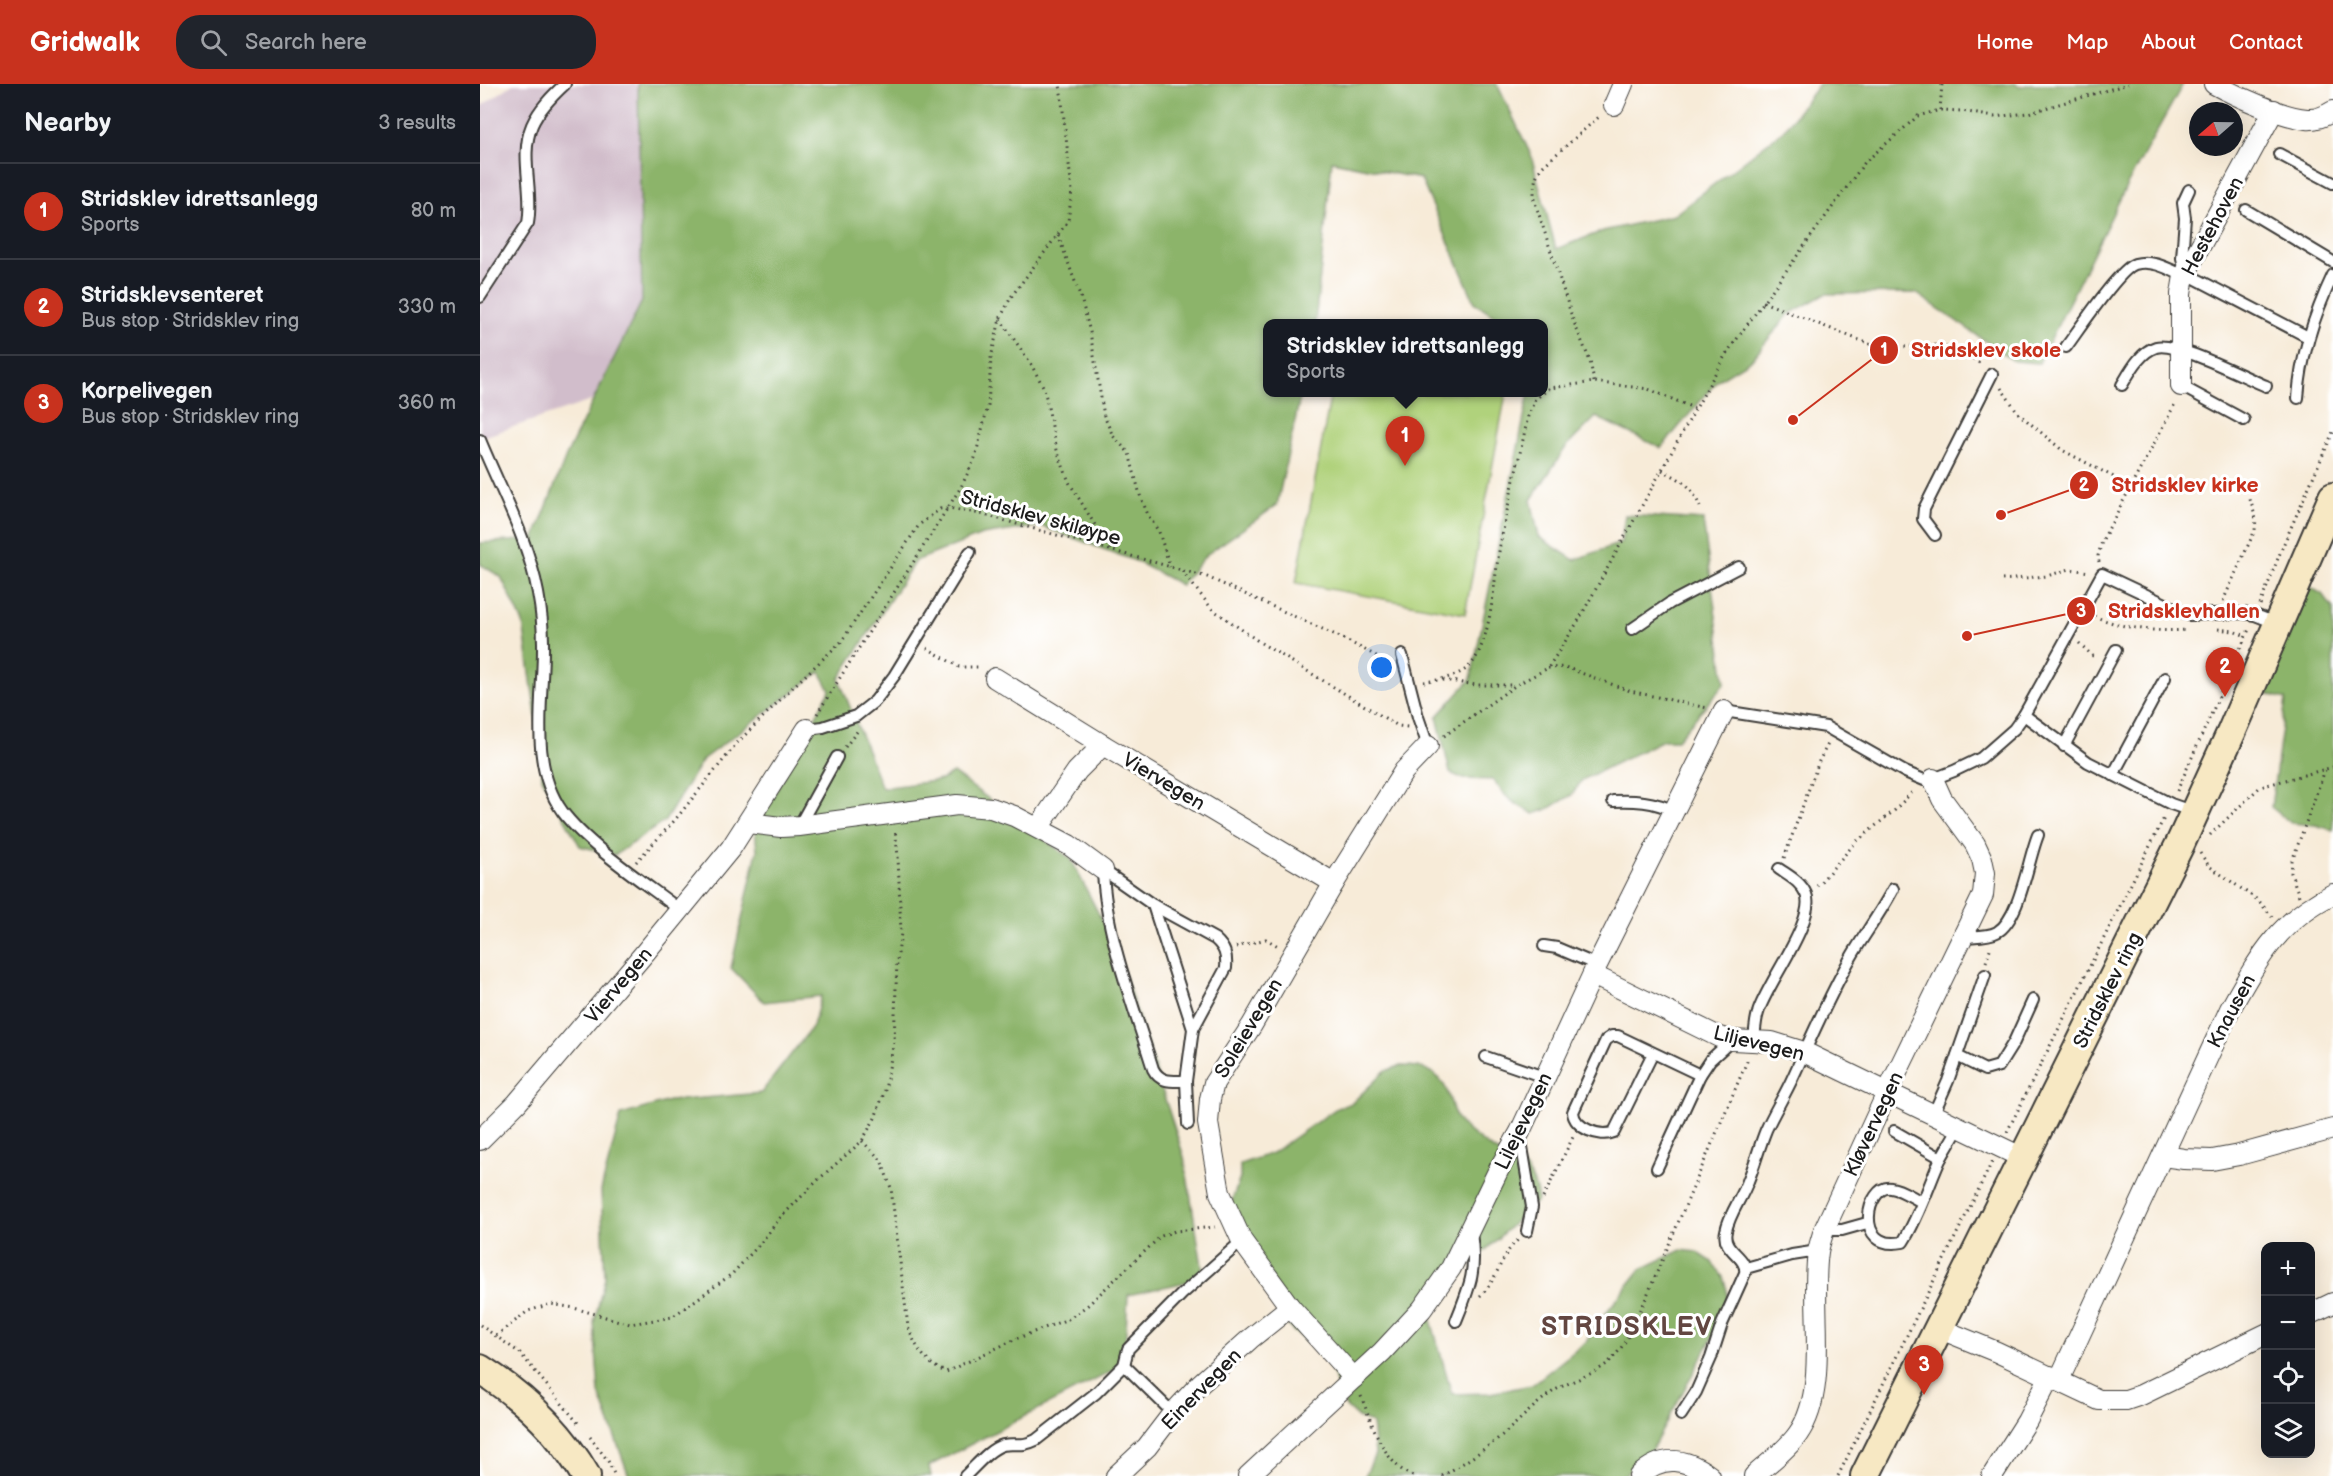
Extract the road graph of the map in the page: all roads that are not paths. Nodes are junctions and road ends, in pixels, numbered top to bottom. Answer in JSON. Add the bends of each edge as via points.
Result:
{"nodes":[{"id":1,"x":565,"y":84,"type":"edge"},
{"id":2,"x":1623,"y":84,"type":"edge"},
{"id":3,"x":2214,"y":84,"type":"edge"},
{"id":4,"x":1614,"y":105,"type":"road end"},
{"id":5,"x":2274,"y":110,"type":"junction"},
{"id":6,"x":2333,"y":111,"type":"edge"},
{"id":7,"x":2279,"y":154,"type":"dead end"},
{"id":8,"x":2333,"y":183,"type":"edge"},
{"id":9,"x":2188,"y":190,"type":"dead end"},
{"id":10,"x":2246,"y":210,"type":"dead end"},
{"id":11,"x":2333,"y":262,"type":"edge"},
{"id":12,"x":2184,"y":274,"type":"junction"},
{"id":13,"x":2333,"y":275,"type":"edge"},
{"id":14,"x":480,"y":297,"type":"edge"},
{"id":15,"x":2308,"y":337,"type":"junction"},
{"id":16,"x":2066,"y":347,"type":"dead end"},
{"id":17,"x":2180,"y":350,"type":"junction"},
{"id":18,"x":1992,"y":374,"type":"road end"},
{"id":19,"x":2122,"y":385,"type":"dead end"},
{"id":20,"x":2181,"y":386,"type":"joint"},
{"id":21,"x":2266,"y":386,"type":"dead end"},
{"id":22,"x":2298,"y":398,"type":"dead end"},
{"id":23,"x":2244,"y":420,"type":"dead end"},
{"id":24,"x":480,"y":440,"type":"edge"},
{"id":25,"x":2333,"y":496,"type":"edge"},
{"id":26,"x":1935,"y":535,"type":"dead end"},
{"id":27,"x":969,"y":552,"type":"dead end"},
{"id":28,"x":1739,"y":567,"type":"dead end"},
{"id":29,"x":2267,"y":620,"type":"junction"},
{"id":30,"x":1632,"y":629,"type":"dead end"},
{"id":31,"x":2116,"y":650,"type":"dead end"},
{"id":32,"x":1402,"y":655,"type":"dead end"},
{"id":33,"x":995,"y":678,"type":"road end"},
{"id":34,"x":2164,"y":678,"type":"dead end"},
{"id":35,"x":1724,"y":711,"type":"joint"},
{"id":36,"x":2024,"y":715,"type":"junction"},
{"id":37,"x":807,"y":729,"type":"joint"},
{"id":38,"x":1425,"y":738,"type":"joint"},
{"id":39,"x":1102,"y":745,"type":"junction"},
{"id":40,"x":2064,"y":746,"type":"junction"},
{"id":41,"x":837,"y":757,"type":"road end"},
{"id":42,"x":2113,"y":775,"type":"junction"},
{"id":43,"x":1928,"y":779,"type":"junction"},
{"id":44,"x":1613,"y":801,"type":"dead end"},
{"id":45,"x":2183,"y":808,"type":"junction"},
{"id":46,"x":1674,"y":811,"type":"junction"},
{"id":47,"x":748,"y":823,"type":"junction"},
{"id":48,"x":799,"y":826,"type":"junction"},
{"id":49,"x":1038,"y":828,"type":"junction"},
{"id":50,"x":2038,"y":835,"type":"dead end"},
{"id":51,"x":1779,"y":869,"type":"road end"},
{"id":52,"x":1103,"y":870,"type":"junction"},
{"id":53,"x":1334,"y":883,"type":"junction"},
{"id":54,"x":1893,"y":889,"type":"dead end"},
{"id":55,"x":2333,"y":894,"type":"edge"},
{"id":56,"x":1153,"y":904,"type":"junction"},
{"id":57,"x":680,"y":910,"type":"junction"},
{"id":58,"x":1964,"y":937,"type":"junction"},
{"id":59,"x":1544,"y":946,"type":"dead end"},
{"id":60,"x":1595,"y":970,"type":"junction"},
{"id":61,"x":1985,"y":975,"type":"road end"},
{"id":62,"x":2033,"y":1000,"type":"dead end"},
{"id":63,"x":1193,"y":1029,"type":"junction"},
{"id":64,"x":1732,"y":1040,"type":"junction"},
{"id":65,"x":1754,"y":1041,"type":"junction"},
{"id":66,"x":1804,"y":1052,"type":"junction"},
{"id":67,"x":1653,"y":1053,"type":"junction"},
{"id":68,"x":1957,"y":1056,"type":"junction"},
{"id":69,"x":1486,"y":1057,"type":"dead end"},
{"id":70,"x":1700,"y":1075,"type":"junction"},
{"id":71,"x":1544,"y":1077,"type":"junction"},
{"id":72,"x":1186,"y":1081,"type":"junction"},
{"id":73,"x":1887,"y":1093,"type":"junction"},
{"id":74,"x":1933,"y":1115,"type":"junction"},
{"id":75,"x":1188,"y":1124,"type":"dead end"},
{"id":76,"x":1959,"y":1127,"type":"junction"},
{"id":77,"x":2333,"y":1129,"type":"edge"},
{"id":78,"x":1894,"y":1131,"type":"dead end"},
{"id":79,"x":1520,"y":1132,"type":"junction"},
{"id":80,"x":480,"y":1140,"type":"edge"},
{"id":81,"x":2011,"y":1152,"type":"junction"},
{"id":82,"x":2163,"y":1156,"type":"junction"},
{"id":83,"x":1941,"y":1158,"type":"junction"},
{"id":84,"x":1657,"y":1168,"type":"dead end"},
{"id":85,"x":1922,"y":1202,"type":"junction"},
{"id":86,"x":1867,"y":1223,"type":"junction"},
{"id":87,"x":1471,"y":1230,"type":"junction"},
{"id":88,"x":1824,"y":1230,"type":"junction"},
{"id":89,"x":1527,"y":1231,"type":"road end"},
{"id":90,"x":1239,"y":1234,"type":"junction"},
{"id":91,"x":1818,"y":1251,"type":"junction"},
{"id":92,"x":1746,"y":1268,"type":"junction"},
{"id":93,"x":2333,"y":1303,"type":"edge"},
{"id":94,"x":1290,"y":1307,"type":"junction"},
{"id":95,"x":2315,"y":1312,"type":"edge"},
{"id":96,"x":1456,"y":1320,"type":"dead end"},
{"id":97,"x":1938,"y":1328,"type":"junction"},
{"id":98,"x":2261,"y":1337,"type":"edge"},
{"id":99,"x":1124,"y":1365,"type":"junction"},
{"id":100,"x":480,"y":1369,"type":"edge"},
{"id":101,"x":1354,"y":1378,"type":"junction"},
{"id":102,"x":2055,"y":1378,"type":"junction"},
{"id":103,"x":1173,"y":1413,"type":"junction"},
{"id":104,"x":1681,"y":1415,"type":"dead end"},
{"id":105,"x":586,"y":1476,"type":"edge"},
{"id":106,"x":965,"y":1476,"type":"edge"},
{"id":107,"x":1116,"y":1476,"type":"edge"},
{"id":108,"x":1248,"y":1476,"type":"edge"},
{"id":109,"x":1639,"y":1476,"type":"edge"},
{"id":110,"x":1710,"y":1476,"type":"edge"},
{"id":111,"x":1754,"y":1476,"type":"edge"},
{"id":112,"x":1865,"y":1476,"type":"edge"},
{"id":113,"x":1992,"y":1476,"type":"edge"}],
"edges":[{"from":1,"to":14,"type":"lane","via":[[544,106],[528,140],[528,224]]},
{"from":2,"to":4,"type":"street"},
{"from":3,"to":5,"type":"street"},
{"from":5,"to":6,"type":"street","via":[[2306,119]]},
{"from":5,"to":12,"type":"street","name":"Hestehoven"},
{"from":7,"to":8,"type":"lane"},
{"from":9,"to":12,"type":"lane","via":[[2183,203]]},
{"from":10,"to":11,"type":"lane"},
{"from":12,"to":15,"type":"lane"},
{"from":12,"to":16,"type":"lane","via":[[2155,264],[2128,268]]},
{"from":12,"to":17,"type":"street","name":"Hestehoven"},
{"from":13,"to":15,"type":"lane"},
{"from":15,"to":22,"type":"lane"},
{"from":17,"to":19,"type":"lane","via":[[2169,346],[2154,348],[2140,358]]},
{"from":17,"to":20,"type":"street","name":"Hestehoven"},
{"from":17,"to":21,"type":"lane"},
{"from":18,"to":26,"type":"lane","via":[[1924,509],[1923,519]]},
{"from":20,"to":23,"type":"lane"},
{"from":24,"to":57,"type":"lane","via":[[522,537],[537,591],[543,643],[541,744],[552,792],[575,825]]},
{"from":25,"to":29,"type":"street","name":"Stridsklev ring"},
{"from":27,"to":37,"type":"lane","via":[[894,676],[866,710],[823,727]]},
{"from":28,"to":30,"type":"lane","via":[[1670,603]]},
{"from":29,"to":36,"type":"lane","via":[[2232,613],[2189,615],[2102,574]]},
{"from":29,"to":45,"type":"street","name":"Stridsklev ring"},
{"from":31,"to":40,"type":"lane"},
{"from":32,"to":38,"type":"lane"},
{"from":33,"to":39,"type":"street","name":"Viervegen"},
{"from":34,"to":42,"type":"lane"},
{"from":35,"to":43,"type":"lane","via":[[1826,727],[1905,772]]},
{"from":35,"to":46,"type":"street","name":"Lilejevegen"},
{"from":36,"to":40,"type":"lane"},
{"from":36,"to":43,"type":"lane","via":[[1981,758]]},
{"from":37,"to":47,"type":"street","name":"Viervegen"},
{"from":38,"to":53,"type":"street","name":"Soleievegen"},
{"from":39,"to":49,"type":"street","via":[[1077,771]]},
{"from":39,"to":53,"type":"street","name":"Viervegen"},
{"from":40,"to":42,"type":"lane"},
{"from":41,"to":48,"type":"lane"},
{"from":42,"to":45,"type":"lane"},
{"from":43,"to":58,"type":"street","name":"Kløvervegen","via":[[1975,844],[1985,873],[1983,895]]},
{"from":44,"to":46,"type":"lane","via":[[1647,802]]},
{"from":45,"to":81,"type":"street","name":"Stridsklev ring"},
{"from":46,"to":60,"type":"street","name":"Lilejevegen"},
{"from":47,"to":48,"type":"street"},
{"from":47,"to":57,"type":"street","name":"Viervegen"},
{"from":48,"to":49,"type":"street","via":[[957,805],[991,808]]},
{"from":49,"to":52,"type":"street"},
{"from":50,"to":58,"type":"lane","via":[[2022,890],[2007,923],[1990,935]]},
{"from":51,"to":65,"type":"lane","via":[[1797,881],[1807,895],[1807,909],[1801,930],[1758,1012]]},
{"from":52,"to":56,"type":"lane"},
{"from":52,"to":72,"type":"lane","via":[[1111,928],[1153,1069],[1163,1080]]},
{"from":53,"to":90,"type":"street","name":"Soleievegen","via":[[1214,1083],[1208,1123],[1212,1158],[1220,1193]]},
{"from":54,"to":66,"type":"lane","via":[[1853,954]]},
{"from":55,"to":82,"type":"street","name":"Knausen","via":[[2282,929],[2263,952],[2230,1008]]},
{"from":56,"to":63,"type":"lane"},
{"from":56,"to":63,"type":"lane","via":[[1215,939],[1225,951],[1226,968]]},
{"from":57,"to":80,"type":"street","name":"Viervegen","via":[[517,1103]]},
{"from":58,"to":73,"type":"street","name":"Kløvervegen"},
{"from":59,"to":60,"type":"lane","via":[[1557,948]]},
{"from":60,"to":64,"type":"street","name":"Liljevegen","via":[[1719,1037]]},
{"from":60,"to":71,"type":"street","name":"Lilejevegen"},
{"from":61,"to":68,"type":"lane"},
{"from":62,"to":68,"type":"lane","via":[[1999,1066],[1985,1070]]},
{"from":63,"to":72,"type":"lane"},
{"from":64,"to":65,"type":"street","name":"Liljevegen"},
{"from":64,"to":70,"type":"lane"},
{"from":65,"to":66,"type":"street","name":"Liljevegen"},
{"from":66,"to":73,"type":"street","name":"Liljevegen"},
{"from":66,"to":92,"type":"lane","via":[[1767,1128],[1725,1232],[1727,1246]]},
{"from":67,"to":67,"type":"lane","via":[[1618,1036],[1606,1040],[1573,1112],[1578,1124],[1601,1135],[1614,1132]]},
{"from":67,"to":70,"type":"lane"},
{"from":68,"to":74,"type":"lane"},
{"from":69,"to":71,"type":"lane"},
{"from":70,"to":84,"type":"lane"},
{"from":71,"to":79,"type":"street","name":"Lilejevegen"},
{"from":72,"to":75,"type":"lane"},
{"from":73,"to":74,"type":"street","name":"Liljevegen"},
{"from":73,"to":88,"type":"street","name":"Kløvervegen"},
{"from":74,"to":76,"type":"street","name":"Liljevegen"},
{"from":76,"to":81,"type":"street","name":"Liljevegen"},
{"from":76,"to":83,"type":"lane"},
{"from":77,"to":82,"type":"street","via":[[2212,1160]]},
{"from":78,"to":83,"type":"lane"},
{"from":79,"to":87,"type":"street","name":"Lilejevegen"},
{"from":79,"to":89,"type":"lane","via":[[1532,1207]]},
{"from":81,"to":97,"type":"street","name":"Stridsklev ring"},
{"from":82,"to":102,"type":"street","name":"Knausen"},
{"from":83,"to":85,"type":"lane"},
{"from":85,"to":86,"type":"lane","via":[[1891,1188],[1883,1189],[1877,1193]]},
{"from":85,"to":86,"type":"lane","via":[[1903,1242],[1889,1243],[1873,1235]]},
{"from":86,"to":88,"type":"lane"},
{"from":87,"to":96,"type":"lane","via":[[1473,1279]]},
{"from":87,"to":101,"type":"street","name":"Lilejevegen","via":[[1451,1269],[1422,1309]]},
{"from":88,"to":91,"type":"street","name":"Kløvervegen"},
{"from":90,"to":94,"type":"street","name":"Soleievegen"},
{"from":90,"to":99,"type":"lane","via":[[1128,1349]]},
{"from":91,"to":92,"type":"lane"},
{"from":91,"to":111,"type":"street","name":"Kløvervegen","via":[[1814,1394],[1807,1420],[1797,1436]]},
{"from":92,"to":104,"type":"lane","via":[[1696,1392]]},
{"from":93,"to":95,"type":"street"},
{"from":94,"to":101,"type":"street","name":"Soleievegen"},
{"from":94,"to":103,"type":"street","name":"Einervegen","via":[[1200,1384]]},
{"from":97,"to":102,"type":"street"},
{"from":97,"to":112,"type":"street","name":"Stridsklev ring"},
{"from":98,"to":102,"type":"street","via":[[2126,1400],[2100,1400]]},
{"from":99,"to":103,"type":"lane"},
{"from":99,"to":106,"type":"lane","via":[[1096,1393],[1036,1440],[1024,1446],[1003,1445]]},
{"from":100,"to":105,"type":"street","via":[[511,1390],[551,1426]]},
{"from":101,"to":108,"type":"street","name":"Lilejevegen"},
{"from":102,"to":113,"type":"street","name":"Knausen"},
{"from":103,"to":107,"type":"street","name":"Einervegen","via":[[1148,1448]]},
{"from":109,"to":110,"type":"street","via":[[1664,1460],[1684,1461]]}]}
